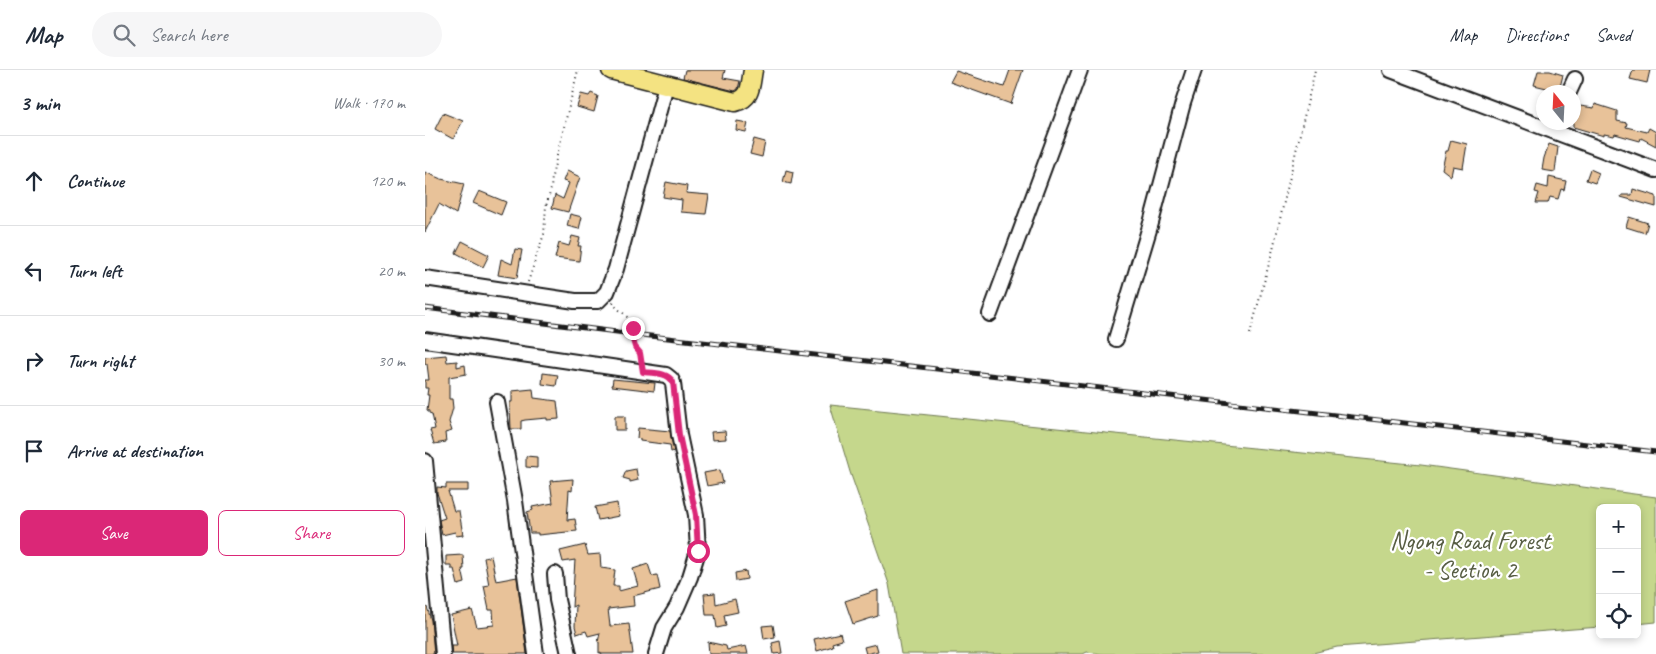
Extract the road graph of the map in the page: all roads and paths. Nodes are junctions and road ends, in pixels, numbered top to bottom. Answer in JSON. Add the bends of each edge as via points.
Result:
{"nodes":[{"id":1,"x":578,"y":70,"type":"edge"},
{"id":2,"x":611,"y":70,"type":"edge"},
{"id":3,"x":753,"y":70,"type":"edge"},
{"id":4,"x":1080,"y":70,"type":"edge"},
{"id":5,"x":1194,"y":70,"type":"edge"},
{"id":6,"x":1315,"y":70,"type":"edge"},
{"id":7,"x":1391,"y":70,"type":"edge"},
{"id":8,"x":1575,"y":79,"type":"dead end"},
{"id":9,"x":666,"y":85,"type":"junction"},
{"id":10,"x":1572,"y":85,"type":"edge"},
{"id":11,"x":1536,"y":121,"type":"edge"},
{"id":12,"x":1561,"y":130,"type":"edge"},
{"id":13,"x":1656,"y":170,"type":"edge"},
{"id":14,"x":425,"y":278,"type":"edge"},
{"id":15,"x":607,"y":292,"type":"junction"},
{"id":16,"x":522,"y":293,"type":"junction"},
{"id":17,"x":990,"y":314,"type":"dead end"},
{"id":18,"x":1250,"y":334,"type":"dead end"},
{"id":19,"x":1116,"y":339,"type":"dead end"},
{"id":20,"x":425,"y":340,"type":"edge"},
{"id":21,"x":643,"y":372,"type":"junction"},
{"id":22,"x":497,"y":402,"type":"dead end"},
{"id":23,"x":425,"y":461,"type":"edge"},
{"id":24,"x":555,"y":574,"type":"dead end"},
{"id":25,"x":443,"y":654,"type":"edge"},
{"id":26,"x":537,"y":654,"type":"edge"},
{"id":27,"x":569,"y":654,"type":"edge"},
{"id":28,"x":657,"y":654,"type":"edge"}],
"edges":[{"from":1,"to":16,"type":"path","via":[[552,176],[543,234]]},
{"from":2,"to":9,"type":"main road"},
{"from":3,"to":9,"type":"main road","via":[[749,94],[735,102]]},
{"from":4,"to":17,"type":"street"},
{"from":5,"to":19,"type":"street"},
{"from":6,"to":18,"type":"path"},
{"from":7,"to":11,"type":"street"},
{"from":8,"to":10,"type":"street"},
{"from":9,"to":15,"type":"street"},
{"from":12,"to":13,"type":"street"},
{"from":14,"to":16,"type":"street"},
{"from":15,"to":16,"type":"street","via":[[598,301]]},
{"from":15,"to":21,"type":"path","via":[[633,328],[633,340],[640,353]]},
{"from":20,"to":21,"type":"street"},
{"from":21,"to":28,"type":"street","via":[[666,375],[673,382],[679,435],[698,535],[698,551],[690,577],[664,628]]},
{"from":22,"to":26,"type":"street"},
{"from":23,"to":25,"type":"street"},
{"from":24,"to":27,"type":"street","via":[[557,600]]}]}
